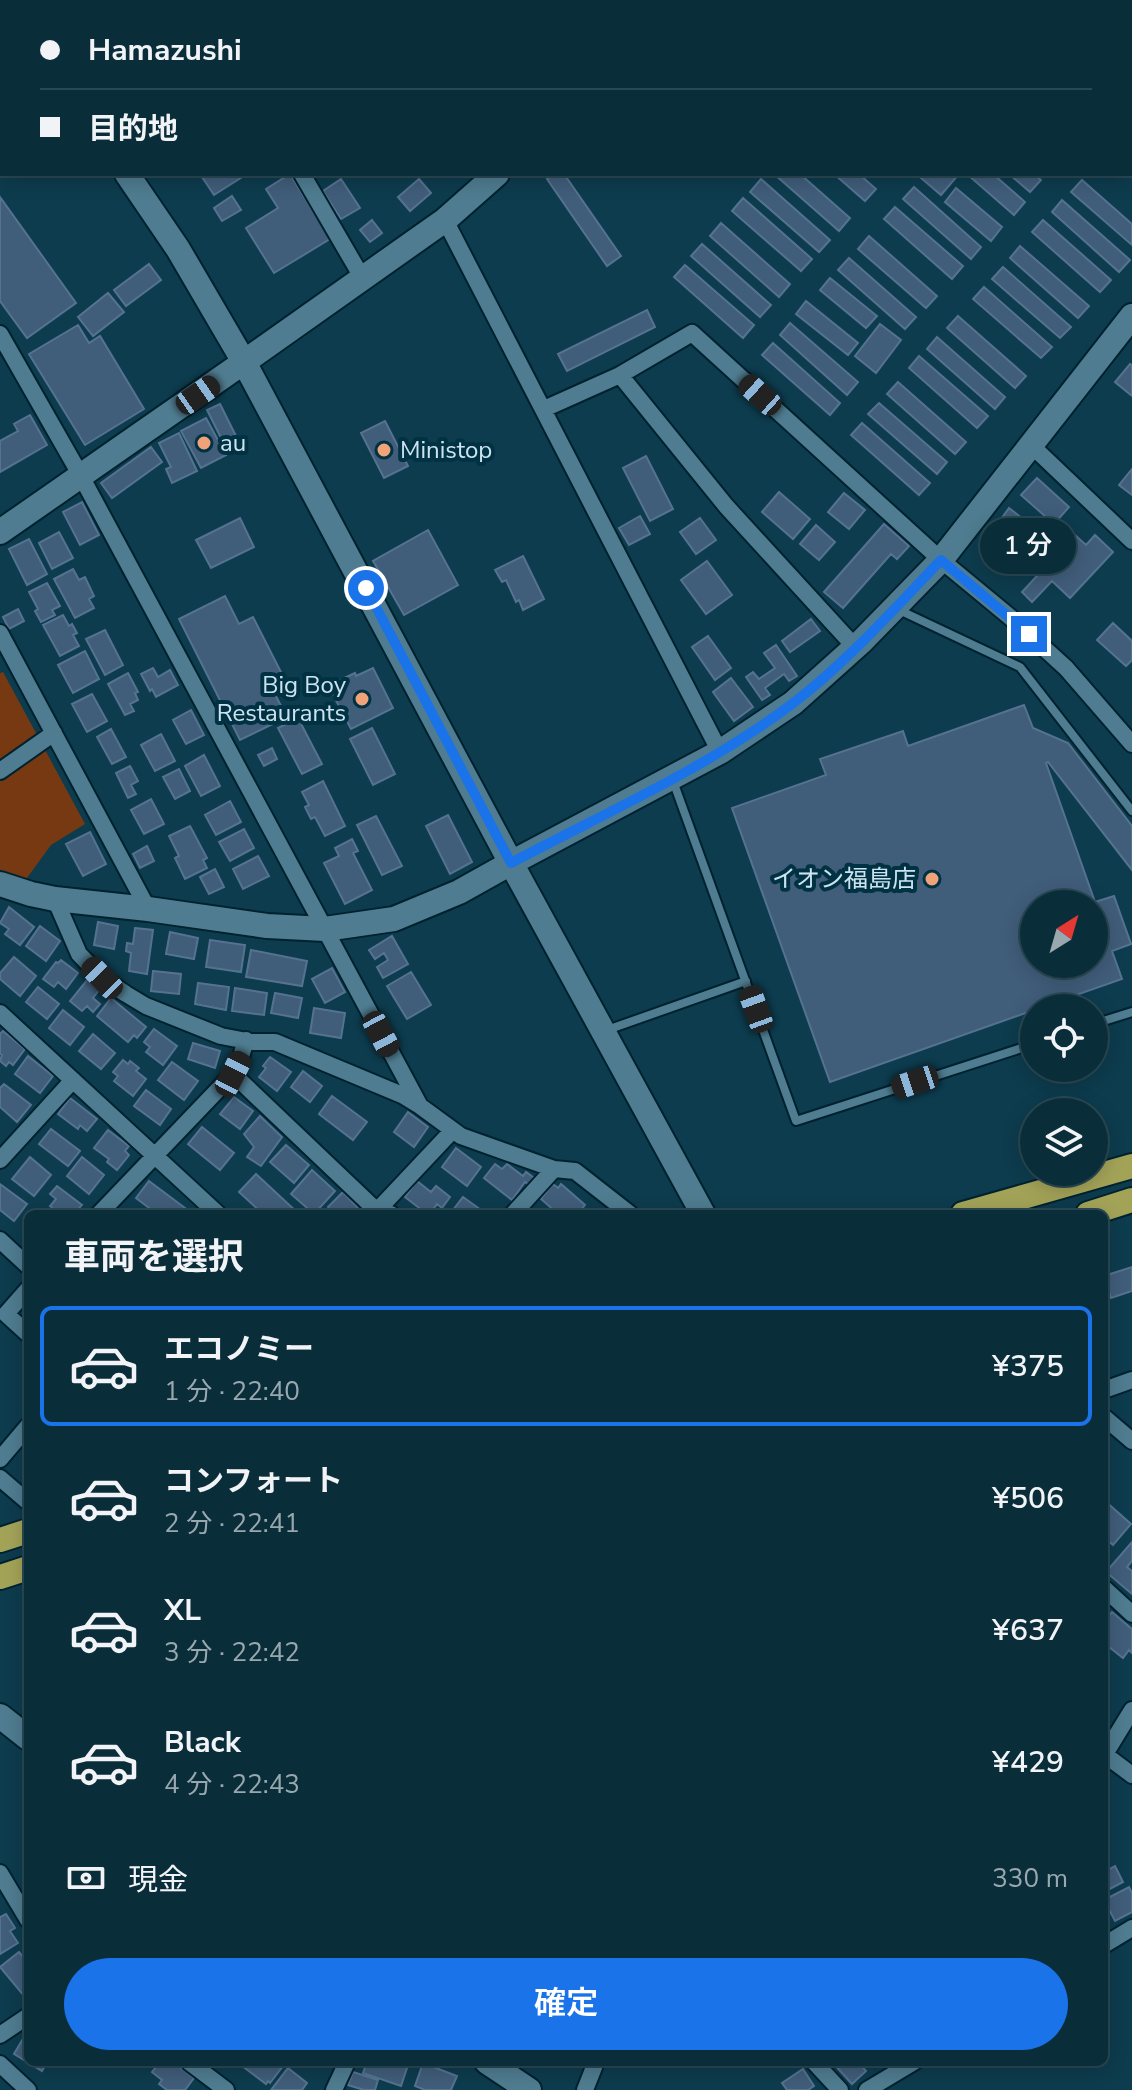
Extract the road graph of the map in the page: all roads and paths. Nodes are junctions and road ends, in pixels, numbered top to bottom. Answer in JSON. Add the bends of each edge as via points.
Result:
{"nodes":[{"id":1,"x":128,"y":176,"type":"edge"},
{"id":2,"x":303,"y":176,"type":"edge"},
{"id":3,"x":495,"y":176,"type":"edge"},
{"id":4,"x":445,"y":220,"type":"junction"},
{"id":5,"x":363,"y":279,"type":"junction"},
{"id":6,"x":1128,"y":330,"type":"edge"},
{"id":7,"x":0,"y":334,"type":"edge"},
{"id":8,"x":244,"y":362,"type":"junction"},
{"id":9,"x":620,"y":375,"type":"junction"},
{"id":10,"x":544,"y":409,"type":"junction"},
{"id":11,"x":1031,"y":445,"type":"junction"},
{"id":12,"x":81,"y":476,"type":"junction"},
{"id":13,"x":0,"y":532,"type":"edge"},
{"id":14,"x":1132,"y":541,"type":"edge"},
{"id":15,"x":941,"y":560,"type":"junction"},
{"id":16,"x":895,"y":608,"type":"junction"},
{"id":17,"x":0,"y":633,"type":"edge"},
{"id":18,"x":855,"y":647,"type":"junction"},
{"id":19,"x":54,"y":733,"type":"junction"},
{"id":20,"x":1132,"y":744,"type":"edge"},
{"id":21,"x":720,"y":752,"type":"junction"},
{"id":22,"x":0,"y":771,"type":"edge"},
{"id":23,"x":672,"y":778,"type":"junction"},
{"id":24,"x":1132,"y":811,"type":"edge"},
{"id":25,"x":511,"y":863,"type":"junction"},
{"id":26,"x":0,"y":884,"type":"edge"},
{"id":27,"x":55,"y":899,"type":"junction"},
{"id":28,"x":148,"y":909,"type":"junction"},
{"id":29,"x":325,"y":929,"type":"junction"},
{"id":30,"x":746,"y":981,"type":"junction"},
{"id":31,"x":1132,"y":1012,"type":"edge"},
{"id":32,"x":0,"y":1013,"type":"edge"},
{"id":33,"x":1108,"y":1020,"type":"edge"},
{"id":34,"x":603,"y":1031,"type":"junction"},
{"id":35,"x":246,"y":1040,"type":"junction"},
{"id":36,"x":1020,"y":1049,"type":"edge"},
{"id":37,"x":233,"y":1074,"type":"junction"},
{"id":38,"x":73,"y":1080,"type":"junction"},
{"id":39,"x":420,"y":1106,"type":"junction"},
{"id":40,"x":453,"y":1130,"type":"junction"},
{"id":41,"x":155,"y":1156,"type":"junction"},
{"id":42,"x":0,"y":1160,"type":"edge"},
{"id":43,"x":1128,"y":1162,"type":"edge"},
{"id":44,"x":554,"y":1169,"type":"junction"},
{"id":45,"x":1132,"y":1200,"type":"edge"},
{"id":46,"x":103,"y":1210,"type":"edge"},
{"id":47,"x":214,"y":1210,"type":"edge"},
{"id":48,"x":378,"y":1210,"type":"edge"},
{"id":49,"x":384,"y":1210,"type":"edge"},
{"id":50,"x":517,"y":1210,"type":"edge"},
{"id":51,"x":625,"y":1210,"type":"edge"},
{"id":52,"x":701,"y":1210,"type":"edge"},
{"id":53,"x":976,"y":1210,"type":"edge"},
{"id":54,"x":1101,"y":1210,"type":"edge"},
{"id":55,"x":0,"y":1240,"type":"edge"},
{"id":56,"x":24,"y":1262,"type":"edge"},
{"id":57,"x":24,"y":1294,"type":"edge"},
{"id":58,"x":24,"y":1330,"type":"edge"},
{"id":59,"x":1132,"y":1380,"type":"edge"},
{"id":60,"x":1108,"y":1389,"type":"edge"},
{"id":61,"x":1108,"y":1420,"type":"edge"},
{"id":62,"x":24,"y":1431,"type":"edge"},
{"id":63,"x":1132,"y":1441,"type":"edge"},
{"id":64,"x":0,"y":1459,"type":"edge"},
{"id":65,"x":0,"y":1478,"type":"edge"},
{"id":66,"x":24,"y":1499,"type":"edge"},
{"id":67,"x":24,"y":1532,"type":"edge"},
{"id":68,"x":0,"y":1540,"type":"edge"},
{"id":69,"x":24,"y":1569,"type":"edge"},
{"id":70,"x":0,"y":1577,"type":"edge"},
{"id":71,"x":1108,"y":1592,"type":"edge"},
{"id":72,"x":1132,"y":1614,"type":"edge"},
{"id":73,"x":1132,"y":1710,"type":"edge"},
{"id":74,"x":0,"y":1716,"type":"edge"},
{"id":75,"x":24,"y":1735,"type":"edge"},
{"id":76,"x":1108,"y":1748,"type":"edge"},
{"id":77,"x":1108,"y":1757,"type":"edge"},
{"id":78,"x":1132,"y":1775,"type":"edge"},
{"id":79,"x":0,"y":1873,"type":"edge"},
{"id":80,"x":24,"y":1913,"type":"edge"},
{"id":81,"x":1132,"y":1928,"type":"edge"},
{"id":82,"x":1108,"y":1943,"type":"edge"},
{"id":83,"x":24,"y":2019,"type":"edge"},
{"id":84,"x":0,"y":2035,"type":"edge"},
{"id":85,"x":0,"y":2064,"type":"edge"},
{"id":86,"x":194,"y":2066,"type":"edge"},
{"id":87,"x":345,"y":2066,"type":"edge"},
{"id":88,"x":493,"y":2066,"type":"edge"},
{"id":89,"x":594,"y":2066,"type":"edge"},
{"id":90,"x":818,"y":2066,"type":"edge"},
{"id":91,"x":907,"y":2066,"type":"edge"},
{"id":92,"x":28,"y":2090,"type":"edge"},
{"id":93,"x":226,"y":2090,"type":"edge"},
{"id":94,"x":334,"y":2090,"type":"edge"},
{"id":95,"x":529,"y":2090,"type":"edge"},
{"id":96,"x":585,"y":2090,"type":"edge"},
{"id":97,"x":840,"y":2090,"type":"edge"},
{"id":98,"x":867,"y":2090,"type":"edge"}],
"edges":[{"from":1,"to":8,"type":"street"},
{"from":2,"to":5,"type":"street"},
{"from":3,"to":4,"type":"street"},
{"from":4,"to":5,"type":"street"},
{"from":4,"to":10,"type":"street"},
{"from":5,"to":8,"type":"street"},
{"from":6,"to":11,"type":"street"},
{"from":7,"to":12,"type":"street"},
{"from":8,"to":12,"type":"street"},
{"from":8,"to":25,"type":"street"},
{"from":9,"to":10,"type":"street"},
{"from":9,"to":15,"type":"street","via":[[692,333]]},
{"from":9,"to":18,"type":"street","via":[[726,506]]},
{"from":10,"to":21,"type":"street"},
{"from":11,"to":14,"type":"street"},
{"from":11,"to":15,"type":"street"},
{"from":12,"to":13,"type":"street"},
{"from":12,"to":29,"type":"street"},
{"from":15,"to":16,"type":"street"},
{"from":15,"to":20,"type":"street","via":[[1066,668]]},
{"from":16,"to":18,"type":"street"},
{"from":16,"to":24,"type":"lane","via":[[1020,667]]},
{"from":17,"to":19,"type":"street"},
{"from":18,"to":21,"type":"street","via":[[793,703]]},
{"from":19,"to":22,"type":"street"},
{"from":19,"to":28,"type":"street"},
{"from":21,"to":23,"type":"street"},
{"from":23,"to":25,"type":"street"},
{"from":23,"to":30,"type":"lane"},
{"from":25,"to":29,"type":"street","via":[[394,919]]},
{"from":25,"to":34,"type":"street"},
{"from":26,"to":27,"type":"street"},
{"from":27,"to":28,"type":"street"},
{"from":27,"to":35,"type":"street","via":[[79,954],[102,978],[146,1006],[221,1036]]},
{"from":28,"to":29,"type":"street"},
{"from":29,"to":39,"type":"street"},
{"from":30,"to":34,"type":"lane"},
{"from":30,"to":36,"type":"lane","via":[[796,1121]]},
{"from":31,"to":33,"type":"lane"},
{"from":32,"to":38,"type":"street"},
{"from":34,"to":52,"type":"street"},
{"from":35,"to":37,"type":"street"},
{"from":35,"to":39,"type":"street","via":[[275,1042]]},
{"from":37,"to":41,"type":"street"},
{"from":37,"to":48,"type":"street"},
{"from":38,"to":41,"type":"street"},
{"from":38,"to":42,"type":"street"},
{"from":39,"to":40,"type":"street"},
{"from":40,"to":44,"type":"street"},
{"from":40,"to":49,"type":"street"},
{"from":41,"to":46,"type":"street"},
{"from":41,"to":47,"type":"street"},
{"from":43,"to":53,"type":"highway"},
{"from":44,"to":50,"type":"street"},
{"from":44,"to":51,"type":"street","via":[[575,1171]]},
{"from":45,"to":54,"type":"highway"},
{"from":55,"to":56,"type":"street"},
{"from":57,"to":58,"type":"street","via":[[6,1314]]},
{"from":59,"to":60,"type":"street"},
{"from":61,"to":63,"type":"street"},
{"from":62,"to":64,"type":"street"},
{"from":65,"to":66,"type":"street"},
{"from":67,"to":68,"type":"highway"},
{"from":69,"to":70,"type":"highway"},
{"from":71,"to":72,"type":"street"},
{"from":73,"to":76,"type":"street"},
{"from":74,"to":75,"type":"street"},
{"from":77,"to":78,"type":"street"},
{"from":79,"to":80,"type":"street"},
{"from":81,"to":82,"type":"street"},
{"from":83,"to":84,"type":"street"},
{"from":85,"to":92,"type":"street"},
{"from":86,"to":93,"type":"street"},
{"from":87,"to":94,"type":"street"},
{"from":88,"to":95,"type":"street"},
{"from":89,"to":96,"type":"street"},
{"from":90,"to":97,"type":"street"},
{"from":91,"to":98,"type":"street"}]}
